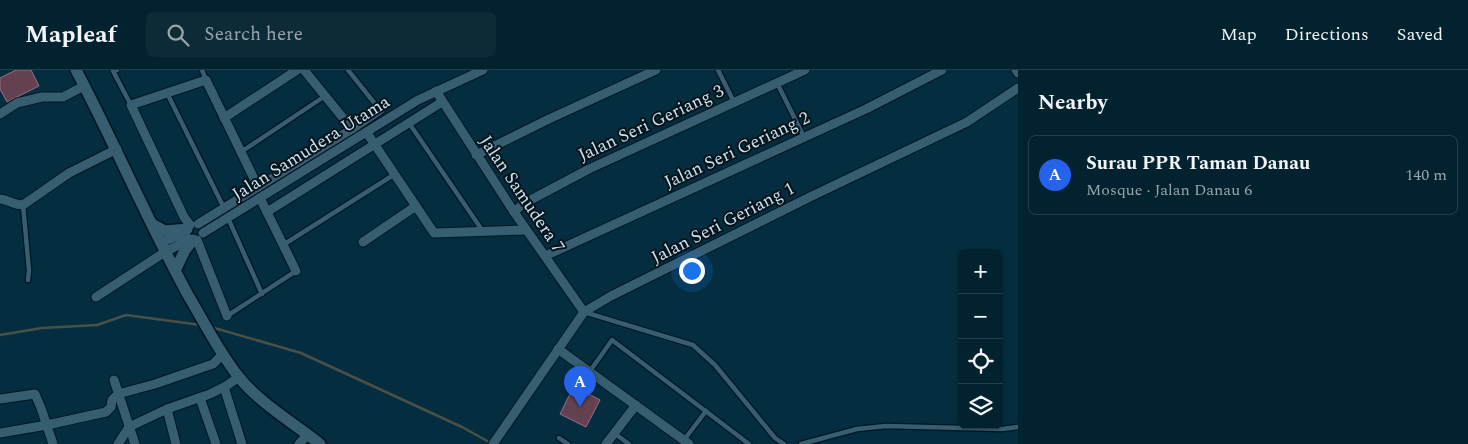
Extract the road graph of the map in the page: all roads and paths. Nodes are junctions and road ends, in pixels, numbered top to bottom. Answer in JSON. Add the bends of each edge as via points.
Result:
{"nodes":[{"id":1,"x":76,"y":70,"type":"edge"},
{"id":2,"x":117,"y":70,"type":"edge"},
{"id":3,"x":202,"y":70,"type":"edge"},
{"id":4,"x":297,"y":70,"type":"edge"},
{"id":5,"x":304,"y":70,"type":"edge"},
{"id":6,"x":348,"y":70,"type":"edge"},
{"id":7,"x":483,"y":70,"type":"edge"},
{"id":8,"x":656,"y":70,"type":"edge"},
{"id":9,"x":718,"y":70,"type":"edge"},
{"id":10,"x":805,"y":70,"type":"edge"},
{"id":11,"x":942,"y":70,"type":"edge"},
{"id":12,"x":206,"y":80,"type":"junction"},
{"id":13,"x":777,"y":83,"type":"junction"},
{"id":14,"x":84,"y":86,"type":"junction"},
{"id":15,"x":1018,"y":88,"type":"edge"},
{"id":16,"x":436,"y":92,"type":"junction"},
{"id":17,"x":167,"y":93,"type":"junction"},
{"id":18,"x":325,"y":96,"type":"junction"},
{"id":19,"x":442,"y":102,"type":"junction"},
{"id":20,"x":734,"y":102,"type":"junction"},
{"id":21,"x":131,"y":105,"type":"junction"},
{"id":22,"x":380,"y":110,"type":"joint"},
{"id":23,"x":0,"y":114,"type":"edge"},
{"id":24,"x":224,"y":118,"type":"junction"},
{"id":25,"x":409,"y":123,"type":"junction"},
{"id":26,"x":352,"y":129,"type":"junction"},
{"id":27,"x":367,"y":133,"type":"junction"},
{"id":28,"x":804,"y":137,"type":"junction"},
{"id":29,"x":375,"y":145,"type":"junction"},
{"id":30,"x":116,"y":149,"type":"junction"},
{"id":31,"x":240,"y":152,"type":"junction"},
{"id":32,"x":476,"y":155,"type":"junction"},
{"id":33,"x":395,"y":174,"type":"junction"},
{"id":34,"x":258,"y":187,"type":"junction"},
{"id":35,"x":260,"y":198,"type":"junction"},
{"id":36,"x":0,"y":199,"type":"edge"},
{"id":37,"x":23,"y":205,"type":"junction"},
{"id":38,"x":416,"y":206,"type":"junction"},
{"id":39,"x":224,"y":208,"type":"junction"},
{"id":40,"x":267,"y":212,"type":"junction"},
{"id":41,"x":514,"y":212,"type":"junction"},
{"id":42,"x":228,"y":218,"type":"junction"},
{"id":43,"x":152,"y":224,"type":"junction"},
{"id":44,"x":526,"y":230,"type":"junction"},
{"id":45,"x":483,"y":232,"type":"junction"},
{"id":46,"x":193,"y":233,"type":"junction"},
{"id":47,"x":362,"y":242,"type":"dead end"},
{"id":48,"x":283,"y":245,"type":"junction"},
{"id":49,"x":163,"y":248,"type":"junction"},
{"id":50,"x":545,"y":256,"type":"junction"},
{"id":51,"x":175,"y":270,"type":"junction"},
{"id":52,"x":296,"y":271,"type":"joint"},
{"id":53,"x":28,"y":280,"type":"dead end"},
{"id":54,"x":262,"y":294,"type":"junction"},
{"id":55,"x":96,"y":297,"type":"dead end"},
{"id":56,"x":584,"y":312,"type":"junction"},
{"id":57,"x":227,"y":316,"type":"joint"},
{"id":58,"x":558,"y":349,"type":"junction"},
{"id":59,"x":223,"y":354,"type":"junction"},
{"id":60,"x":590,"y":371,"type":"junction"},
{"id":61,"x":239,"y":377,"type":"junction"},
{"id":62,"x":114,"y":380,"type":"dead end"},
{"id":63,"x":224,"y":387,"type":"junction"},
{"id":64,"x":118,"y":394,"type":"junction"},
{"id":65,"x":200,"y":398,"type":"junction"},
{"id":66,"x":0,"y":399,"type":"edge"},
{"id":67,"x":636,"y":405,"type":"junction"},
{"id":68,"x":167,"y":409,"type":"junction"},
{"id":69,"x":706,"y":411,"type":"junction"},
{"id":70,"x":47,"y":425,"type":"junction"},
{"id":71,"x":129,"y":427,"type":"junction"},
{"id":72,"x":1018,"y":427,"type":"edge"},
{"id":73,"x":0,"y":433,"type":"edge"},
{"id":74,"x":614,"y":433,"type":"junction"},
{"id":75,"x":308,"y":434,"type":"junction"},
{"id":76,"x":559,"y":438,"type":"dead end"},
{"id":77,"x":686,"y":442,"type":"edge"},
{"id":78,"x":53,"y":444,"type":"edge"},
{"id":79,"x":118,"y":444,"type":"edge"},
{"id":80,"x":135,"y":444,"type":"edge"},
{"id":81,"x":176,"y":444,"type":"edge"},
{"id":82,"x":216,"y":444,"type":"edge"},
{"id":83,"x":242,"y":444,"type":"edge"},
{"id":84,"x":299,"y":444,"type":"edge"},
{"id":85,"x":320,"y":444,"type":"edge"},
{"id":86,"x":493,"y":444,"type":"edge"},
{"id":87,"x":568,"y":444,"type":"edge"},
{"id":88,"x":606,"y":444,"type":"edge"},
{"id":89,"x":628,"y":444,"type":"edge"},
{"id":90,"x":749,"y":444,"type":"edge"},
{"id":91,"x":784,"y":444,"type":"edge"},
{"id":92,"x":802,"y":444,"type":"edge"}],
"edges":[{"from":1,"to":14,"type":"street"},
{"from":2,"to":21,"type":"lane","via":[[113,71]]},
{"from":3,"to":12,"type":"lane"},
{"from":4,"to":24,"type":"street"},
{"from":5,"to":18,"type":"street"},
{"from":6,"to":22,"type":"lane"},
{"from":7,"to":16,"type":"street","name":"Jalan Samudera Utama"},
{"from":8,"to":32,"type":"street"},
{"from":9,"to":20,"type":"lane"},
{"from":10,"to":13,"type":"street","name":"Jalan Seri Geriang 3"},
{"from":11,"to":28,"type":"street","name":"Jalan Seri Geriang 2"},
{"from":12,"to":17,"type":"street"},
{"from":12,"to":24,"type":"street"},
{"from":13,"to":20,"type":"street","name":"Jalan Seri Geriang 3"},
{"from":13,"to":28,"type":"lane"},
{"from":14,"to":23,"type":"street","via":[[63,97],[42,97],[16,103]]},
{"from":14,"to":30,"type":"street"},
{"from":15,"to":56,"type":"street","name":"Jalan Seri Geriang 1","via":[[967,122],[812,196]]},
{"from":16,"to":19,"type":"street","name":"Jalan Samudera 7"},
{"from":16,"to":27,"type":"street","name":"Jalan Samudera Utama"},
{"from":17,"to":21,"type":"street"},
{"from":17,"to":39,"type":"lane"},
{"from":18,"to":26,"type":"street"},
{"from":18,"to":31,"type":"lane"},
{"from":19,"to":25,"type":"street"},
{"from":19,"to":32,"type":"street","name":"Jalan Samudera 7"},
{"from":20,"to":41,"type":"street","name":"Jalan Seri Geriang 3","via":[[589,169]]},
{"from":21,"to":46,"type":"street"},
{"from":22,"to":26,"type":"street","name":"Jalan Samudera Utama"},
{"from":24,"to":31,"type":"street"},
{"from":25,"to":29,"type":"street"},
{"from":25,"to":45,"type":"lane"},
{"from":26,"to":34,"type":"street","name":"Jalan Samudera Utama"},
{"from":27,"to":29,"type":"street"},
{"from":27,"to":35,"type":"street","name":"Jalan Samudera Utama"},
{"from":28,"to":50,"type":"street","name":"Jalan Seri Geriang 2"},
{"from":29,"to":33,"type":"street"},
{"from":29,"to":40,"type":"street"},
{"from":30,"to":37,"type":"street","via":[[69,173]]},
{"from":30,"to":43,"type":"street"},
{"from":31,"to":34,"type":"street"},
{"from":32,"to":41,"type":"street","name":"Jalan Samudera 7"},
{"from":33,"to":38,"type":"street"},
{"from":33,"to":48,"type":"lane"},
{"from":34,"to":39,"type":"street","name":"Jalan Samudera Utama"},
{"from":35,"to":40,"type":"street"},
{"from":35,"to":42,"type":"street","name":"Jalan Samudera Utama"},
{"from":36,"to":37,"type":"street"},
{"from":37,"to":53,"type":"lane"},
{"from":38,"to":45,"type":"street","via":[[434,233]]},
{"from":38,"to":47,"type":"street"},
{"from":39,"to":46,"type":"street","name":"Jalan Samudera Utama"},
{"from":40,"to":48,"type":"street"},
{"from":41,"to":44,"type":"street","name":"Jalan Samudera 7"},
{"from":42,"to":46,"type":"street","name":"Jalan Samudera Utama"},
{"from":42,"to":54,"type":"lane"},
{"from":43,"to":46,"type":"street","via":[[165,231]]},
{"from":43,"to":49,"type":"street"},
{"from":44,"to":45,"type":"street"},
{"from":44,"to":50,"type":"street","name":"Jalan Samudera 7"},
{"from":46,"to":49,"type":"street","name":"Jalan Samudera Utama"},
{"from":46,"to":51,"type":"street"},
{"from":46,"to":57,"type":"street"},
{"from":48,"to":52,"type":"street"},
{"from":49,"to":51,"type":"street"},
{"from":49,"to":55,"type":"street","name":"Jalan Samudera Utama"},
{"from":50,"to":56,"type":"street","name":"Jalan Samudera 7"},
{"from":51,"to":59,"type":"street"},
{"from":52,"to":54,"type":"lane"},
{"from":54,"to":57,"type":"lane"},
{"from":56,"to":58,"type":"street","name":"Jalan Seri Geriang 1"},
{"from":56,"to":91,"type":"lane","via":[[693,345],[715,365]]},
{"from":58,"to":60,"type":"street"},
{"from":58,"to":86,"type":"street","name":"Jalan Seri Geriang 1"},
{"from":59,"to":61,"type":"street"},
{"from":59,"to":64,"type":"street","via":[[213,364]]},
{"from":60,"to":67,"type":"street"},
{"from":60,"to":69,"type":"lane","via":[[612,340]]},
{"from":61,"to":63,"type":"street"},
{"from":61,"to":75,"type":"street","via":[[255,394]]},
{"from":62,"to":64,"type":"street"},
{"from":63,"to":65,"type":"street"},
{"from":63,"to":83,"type":"street"},
{"from":64,"to":70,"type":"street","via":[[106,412]]},
{"from":64,"to":71,"type":"street"},
{"from":65,"to":68,"type":"street"},
{"from":65,"to":82,"type":"street"},
{"from":66,"to":70,"type":"street","via":[[35,394]]},
{"from":67,"to":74,"type":"street"},
{"from":67,"to":77,"type":"street"},
{"from":68,"to":71,"type":"street"},
{"from":68,"to":81,"type":"street"},
{"from":69,"to":77,"type":"lane"},
{"from":69,"to":90,"type":"lane"},
{"from":70,"to":73,"type":"street"},
{"from":70,"to":78,"type":"street"},
{"from":71,"to":79,"type":"street"},
{"from":71,"to":80,"type":"street"},
{"from":72,"to":92,"type":"lane","via":[[857,428]]},
{"from":74,"to":88,"type":"street"},
{"from":74,"to":89,"type":"lane"},
{"from":75,"to":84,"type":"street"},
{"from":75,"to":85,"type":"street"},
{"from":76,"to":87,"type":"lane"}]}
